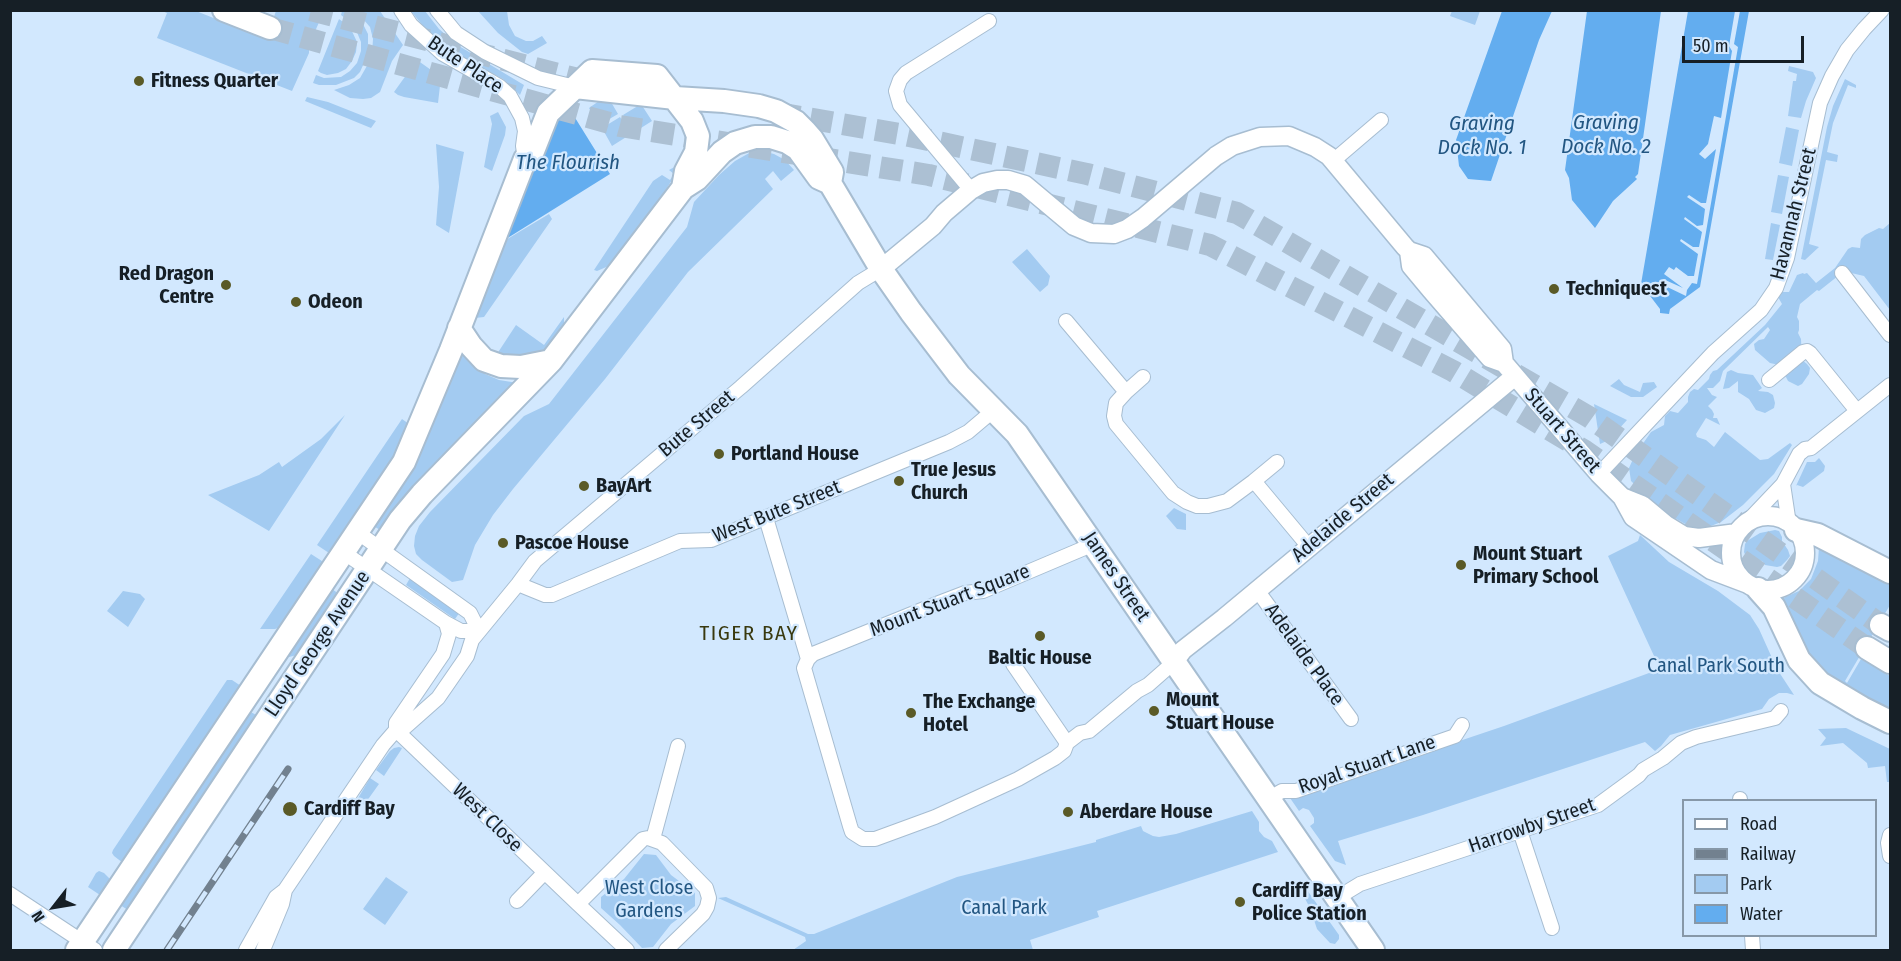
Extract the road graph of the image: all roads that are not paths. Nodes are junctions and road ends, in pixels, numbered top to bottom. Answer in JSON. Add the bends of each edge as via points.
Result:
{"nodes":[{"id":1,"x":224,"y":10,"type":"edge"},
{"id":2,"x":401,"y":10,"type":"edge"},
{"id":3,"x":437,"y":10,"type":"edge"},
{"id":4,"x":1882,"y":10,"type":"edge"},
{"id":5,"x":989,"y":21,"type":"dead end"},
{"id":6,"x":270,"y":28,"type":"tunnel mouth"},
{"id":7,"x":575,"y":87,"type":"junction"},
{"id":8,"x":675,"y":98,"type":"junction"},
{"id":9,"x":1381,"y":120,"type":"dead end"},
{"id":10,"x":525,"y":159,"type":"junction"},
{"id":11,"x":1333,"y":161,"type":"junction"},
{"id":12,"x":1008,"y":180,"type":"joint"},
{"id":13,"x":830,"y":183,"type":"junction"},
{"id":14,"x":683,"y":188,"type":"junction"},
{"id":15,"x":971,"y":190,"type":"junction"},
{"id":16,"x":881,"y":269,"type":"junction"},
{"id":17,"x":1842,"y":273,"type":"dead end"},
{"id":18,"x":1066,"y":321,"type":"dead end"},
{"id":19,"x":459,"y":327,"type":"junction"},
{"id":20,"x":1890,"y":335,"type":"edge"},
{"id":21,"x":551,"y":361,"type":"junction"},
{"id":22,"x":1509,"y":369,"type":"junction"},
{"id":23,"x":1143,"y":377,"type":"dead end"},
{"id":24,"x":1769,"y":380,"type":"dead end"},
{"id":25,"x":1890,"y":385,"type":"edge"},
{"id":26,"x":1126,"y":392,"type":"junction"},
{"id":27,"x":994,"y":410,"type":"junction"},
{"id":28,"x":1857,"y":411,"type":"junction"},
{"id":29,"x":1276,"y":462,"type":"dead end"},
{"id":30,"x":1599,"y":474,"type":"junction"},
{"id":31,"x":1254,"y":481,"type":"junction"},
{"id":32,"x":1783,"y":484,"type":"junction"},
{"id":33,"x":1622,"y":497,"type":"junction"},
{"id":34,"x":766,"y":518,"type":"junction"},
{"id":35,"x":1792,"y":527,"type":"junction"},
{"id":36,"x":1740,"y":529,"type":"junction"},
{"id":37,"x":357,"y":532,"type":"junction"},
{"id":38,"x":1094,"y":544,"type":"junction"},
{"id":39,"x":1309,"y":547,"type":"junction"},
{"id":40,"x":381,"y":549,"type":"junction"},
{"id":41,"x":343,"y":552,"type":"junction"},
{"id":42,"x":368,"y":569,"type":"junction"},
{"id":43,"x":1890,"y":572,"type":"edge"},
{"id":44,"x":518,"y":585,"type":"junction"},
{"id":45,"x":1753,"y":587,"type":"junction"},
{"id":46,"x":1257,"y":590,"type":"junction"},
{"id":47,"x":446,"y":623,"type":"junction"},
{"id":48,"x":479,"y":631,"type":"junction"},
{"id":49,"x":1867,"y":648,"type":"tunnel mouth"},
{"id":50,"x":808,"y":659,"type":"junction"},
{"id":51,"x":1890,"y":662,"type":"edge"},
{"id":52,"x":1173,"y":663,"type":"junction"},
{"id":53,"x":1013,"y":664,"type":"dead end"},
{"id":54,"x":1781,"y":711,"type":"dead end"},
{"id":55,"x":1352,"y":719,"type":"dead end"},
{"id":56,"x":1890,"y":722,"type":"edge"},
{"id":57,"x":1462,"y":725,"type":"dead end"},
{"id":58,"x":396,"y":730,"type":"junction"},
{"id":59,"x":1067,"y":743,"type":"junction"},
{"id":60,"x":678,"y":746,"type":"dead end"},
{"id":61,"x":1268,"y":799,"type":"junction"},
{"id":62,"x":1520,"y":831,"type":"junction"},
{"id":63,"x":1890,"y":835,"type":"edge"},
{"id":64,"x":653,"y":839,"type":"junction"},
{"id":65,"x":1890,"y":856,"type":"edge"},
{"id":66,"x":544,"y":873,"type":"junction"},
{"id":67,"x":285,"y":890,"type":"junction"},
{"id":68,"x":10,"y":894,"type":"edge"},
{"id":69,"x":1337,"y":898,"type":"junction"},
{"id":70,"x":517,"y":901,"type":"dead end"},
{"id":71,"x":578,"y":904,"type":"junction"},
{"id":72,"x":1552,"y":928,"type":"dead end"},
{"id":73,"x":85,"y":948,"type":"edge"},
{"id":74,"x":625,"y":950,"type":"edge"},
{"id":75,"x":114,"y":951,"type":"edge"},
{"id":76,"x":246,"y":951,"type":"edge"},
{"id":77,"x":263,"y":951,"type":"edge"},
{"id":78,"x":666,"y":951,"type":"edge"},
{"id":79,"x":1373,"y":951,"type":"edge"}],
"edges":[{"from":1,"to":6,"type":"main road"},
{"from":2,"to":10,"type":"street","name":"Bute Place","via":[[411,26],[443,54],[510,96],[523,124]]},
{"from":3,"to":7,"type":"street","name":"Bute Place","via":[[456,33],[485,52],[538,78]]},
{"from":4,"to":30,"type":"street","name":"Havannah Street","via":[[1847,50],[1820,103],[1787,258],[1776,288],[1761,310],[1713,353]]},
{"from":5,"to":15,"type":"street","via":[[906,73],[896,91],[900,105]]},
{"from":7,"to":8,"type":"main road"},
{"from":7,"to":10,"type":"main road","via":[[548,113]]},
{"from":8,"to":13,"type":"main road","via":[[724,101],[776,111],[796,122],[812,139],[832,172]]},
{"from":8,"to":14,"type":"main road","via":[[698,136]]},
{"from":9,"to":11,"type":"street"},
{"from":10,"to":19,"type":"main road"},
{"from":11,"to":12,"type":"street","name":"Stuart Street","via":[[1315,147],[1289,136],[1260,137],[1232,146],[1143,218],[1114,234],[1091,233],[1074,226],[1033,190]]},
{"from":11,"to":22,"type":"street","name":"Stuart Street","via":[[1409,251],[1424,256],[1502,349]]},
{"from":12,"to":15,"type":"street","name":"Bute Street","via":[[989,181]]},
{"from":13,"to":14,"type":"main road","via":[[819,178],[798,149],[771,137],[755,137],[735,142]]},
{"from":13,"to":16,"type":"main road"},
{"from":14,"to":21,"type":"main road"},
{"from":15,"to":16,"type":"street","name":"Bute Street"},
{"from":16,"to":27,"type":"main road","name":"James Street","via":[[959,375]]},
{"from":16,"to":44,"type":"street","name":"Bute Street","via":[[858,283],[572,528],[535,561]]},
{"from":17,"to":20,"type":"street"},
{"from":18,"to":26,"type":"street"},
{"from":19,"to":21,"type":"main road","via":[[484,360],[521,367]]},
{"from":19,"to":37,"type":"main road","name":"Lloyd George Avenue","via":[[404,462]]},
{"from":21,"to":40,"type":"main road","name":"Lloyd George Avenue","via":[[417,500]]},
{"from":22,"to":30,"type":"street","name":"Stuart Street"},
{"from":22,"to":39,"type":"street","name":"Adelaide Street"},
{"from":23,"to":26,"type":"street"},
{"from":24,"to":28,"type":"street","via":[[1807,351]]},
{"from":25,"to":28,"type":"street"},
{"from":26,"to":31,"type":"street","via":[[1116,403],[1116,424],[1180,499],[1197,506],[1218,504]]},
{"from":27,"to":34,"type":"street","name":"West Bute Street","via":[[949,442]]},
{"from":27,"to":38,"type":"main road","name":"James Street","via":[[1017,434]]},
{"from":28,"to":32,"type":"street","via":[[1799,454]]},
{"from":29,"to":31,"type":"street"},
{"from":30,"to":33,"type":"street","name":"Stuart Street"},
{"from":31,"to":39,"type":"street"},
{"from":32,"to":35,"type":"street"},
{"from":32,"to":36,"type":"street"},
{"from":33,"to":36,"type":"street","name":"Stuart Street","via":[[1642,505],[1684,536],[1700,538]]},
{"from":33,"to":45,"type":"street","name":"Stuart Street","via":[[1633,517],[1711,570]]},
{"from":34,"to":44,"type":"street","name":"West Bute Street","via":[[711,540],[681,541],[552,595]]},
{"from":34,"to":50,"type":"street"},
{"from":35,"to":36,"type":"street","via":[[1766,516]]},
{"from":35,"to":43,"type":"main road","via":[[1818,535]]},
{"from":35,"to":45,"type":"street","via":[[1802,539],[1804,550],[1799,572],[1782,587]]},
{"from":36,"to":45,"type":"street","via":[[1732,544],[1733,567]]},
{"from":37,"to":40,"type":"street"},
{"from":37,"to":41,"type":"main road","name":"Lloyd George Avenue"},
{"from":38,"to":50,"type":"street","name":"Mount Stuart Square","via":[[983,591],[939,603]]},
{"from":38,"to":52,"type":"main road","name":"James Street"},
{"from":39,"to":46,"type":"street","name":"Adelaide Street"},
{"from":40,"to":42,"type":"main road","name":"Lloyd George Avenue"},
{"from":40,"to":48,"type":"street","via":[[470,613]]},
{"from":41,"to":42,"type":"street"},
{"from":41,"to":73,"type":"main road","name":"Lloyd George Avenue"},
{"from":42,"to":47,"type":"street"},
{"from":42,"to":75,"type":"main road","name":"Lloyd George Avenue"},
{"from":44,"to":48,"type":"street","name":"Bute Street"},
{"from":45,"to":56,"type":"main road","via":[[1774,608],[1791,646],[1809,672],[1832,692]]},
{"from":46,"to":52,"type":"street","name":"Adelaide Street","via":[[1183,650]]},
{"from":46,"to":55,"type":"street","name":"Adelaide Place"},
{"from":47,"to":48,"type":"street","via":[[461,632]]},
{"from":47,"to":58,"type":"street","name":"Bute Street","via":[[449,634],[443,654],[396,723]]},
{"from":48,"to":58,"type":"street","name":"Bute Street","via":[[438,698],[403,729]]},
{"from":49,"to":51,"type":"main road"},
{"from":50,"to":59,"type":"street","via":[[804,668],[850,826],[863,839],[875,839],[935,817],[1018,779],[1055,758]]},
{"from":52,"to":59,"type":"street","via":[[1089,731]]},
{"from":52,"to":61,"type":"main road","name":"James Street"},
{"from":53,"to":59,"type":"street"},
{"from":54,"to":62,"type":"street","name":"Harrowby Street","via":[[1774,718],[1682,743],[1598,805]]},
{"from":57,"to":61,"type":"street","name":"Royal Stuart Lane","via":[[1455,736],[1296,791],[1282,791]]},
{"from":58,"to":66,"type":"street","name":"West Close"},
{"from":58,"to":67,"type":"street","name":"Bute Street"},
{"from":60,"to":64,"type":"street"},
{"from":61,"to":69,"type":"main road","name":"James Street"},
{"from":62,"to":69,"type":"street","name":"Harrowby Street","via":[[1360,884]]},
{"from":62,"to":72,"type":"street"},
{"from":63,"to":65,"type":"street"},
{"from":64,"to":71,"type":"street","via":[[636,846]]},
{"from":64,"to":78,"type":"street","via":[[662,843],[706,888],[710,898],[703,914]]},
{"from":66,"to":70,"type":"street"},
{"from":66,"to":71,"type":"street","name":"West Close"},
{"from":67,"to":76,"type":"street","name":"Bute Street","via":[[276,897]]},
{"from":67,"to":77,"type":"street","name":"Bute Street"},
{"from":68,"to":73,"type":"street"},
{"from":69,"to":79,"type":"main road","name":"James Street"},
{"from":71,"to":74,"type":"street","name":"West Close"}]}
